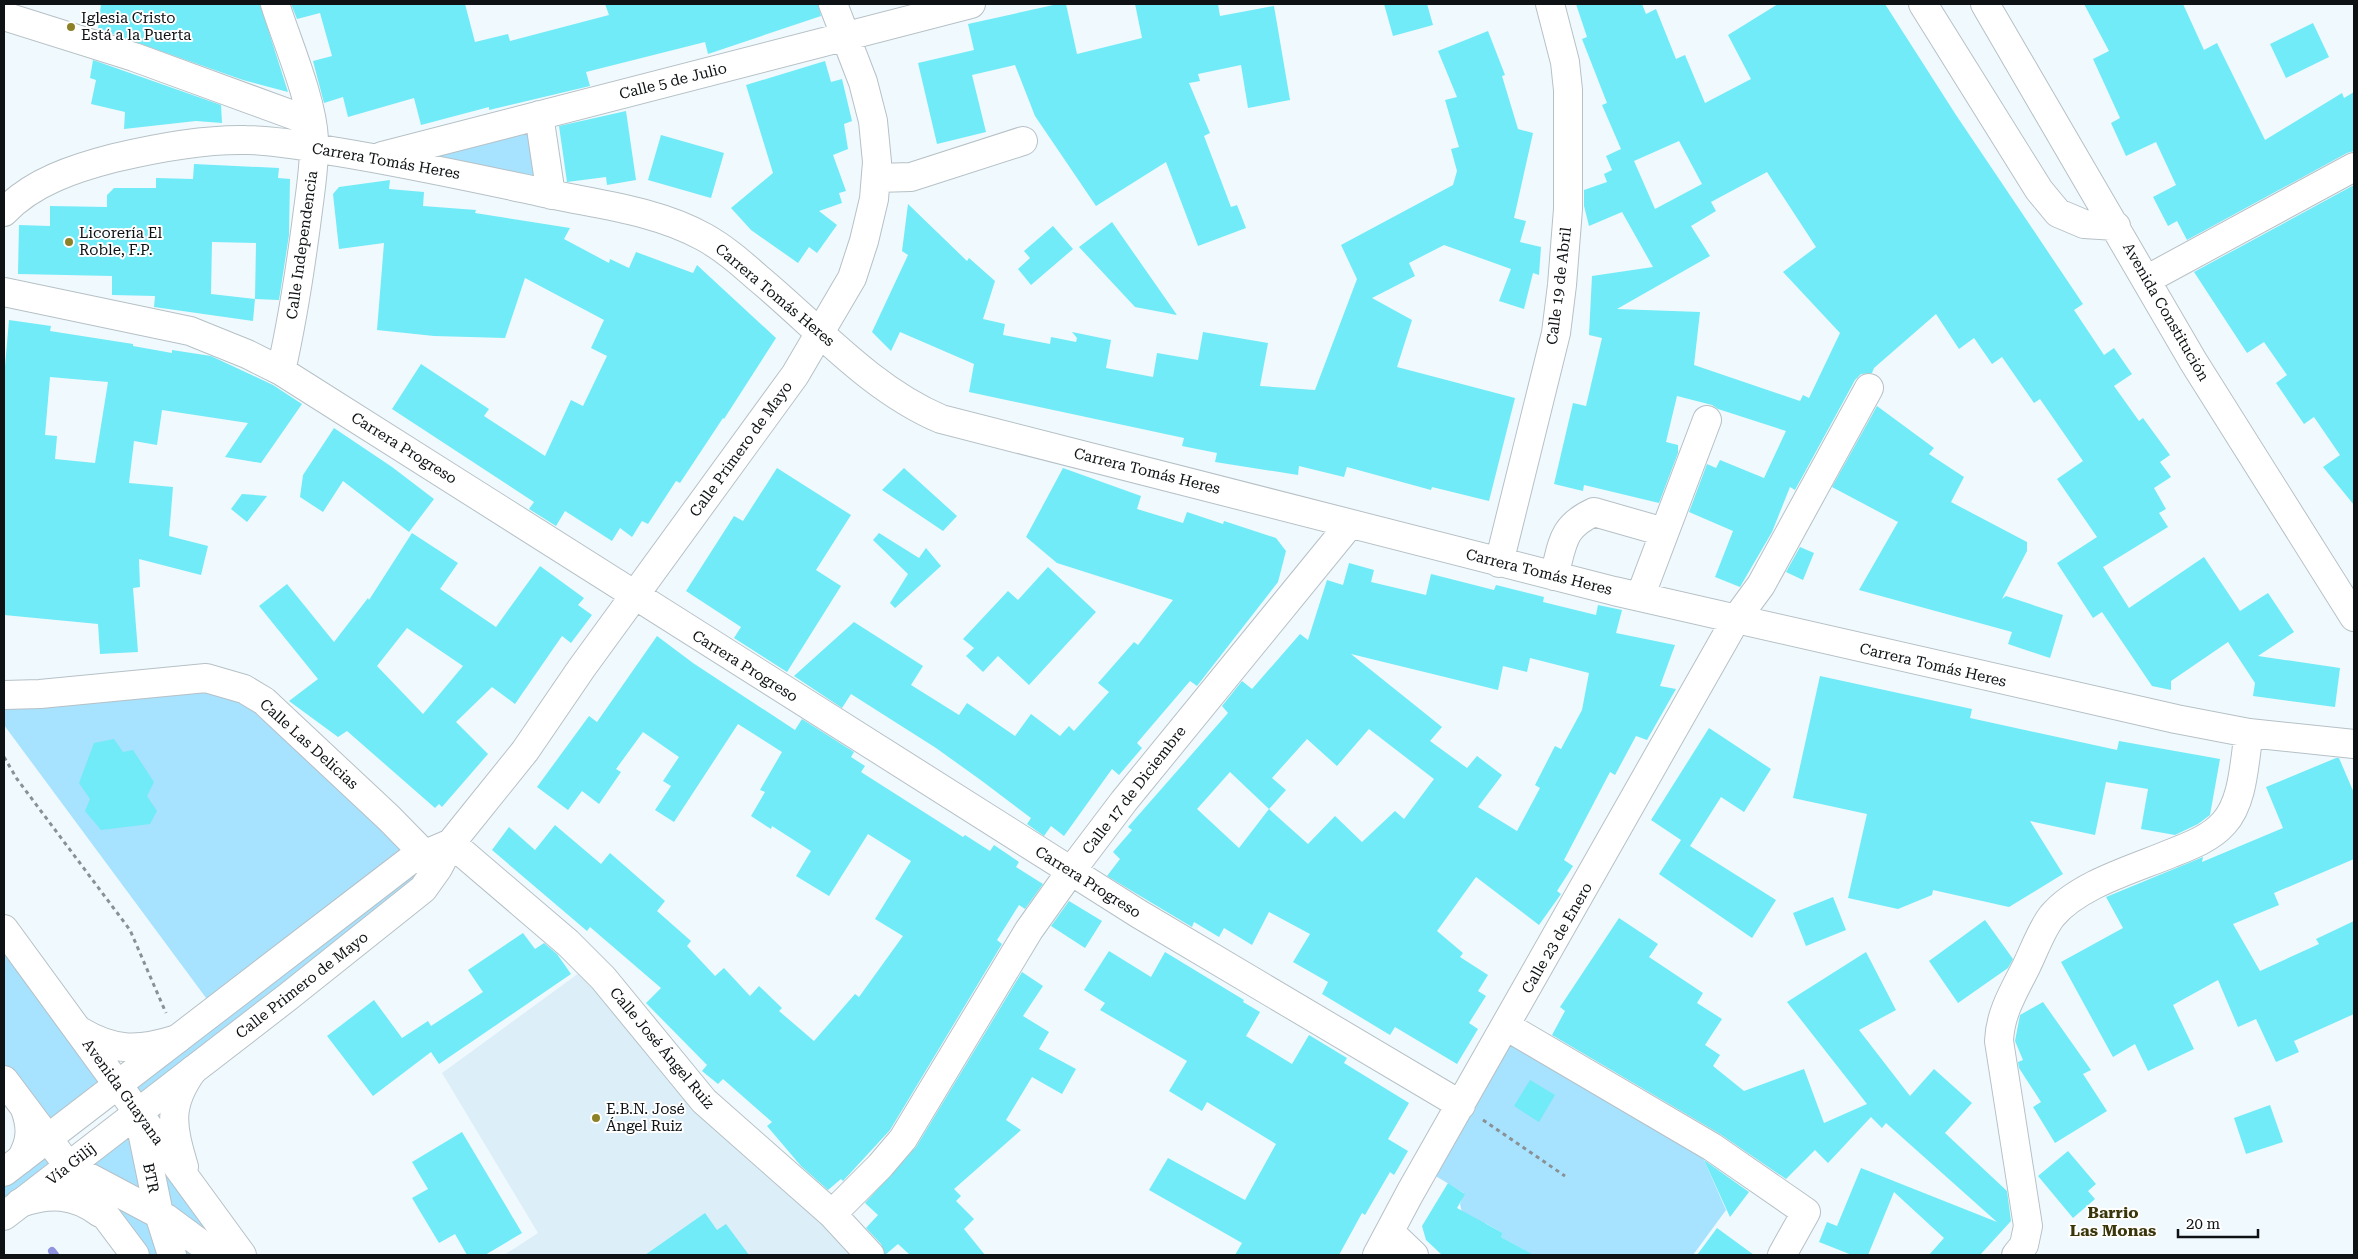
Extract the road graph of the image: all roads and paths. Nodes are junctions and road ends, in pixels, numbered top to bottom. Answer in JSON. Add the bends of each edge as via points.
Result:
{"nodes":[{"id":1,"x":274,"y":4,"type":"edge"},
{"id":2,"x":832,"y":4,"type":"edge"},
{"id":3,"x":971,"y":4,"type":"edge"},
{"id":4,"x":1550,"y":4,"type":"edge"},
{"id":5,"x":1923,"y":4,"type":"edge"},
{"id":6,"x":1985,"y":4,"type":"edge"},
{"id":7,"x":4,"y":16,"type":"edge"},
{"id":8,"x":845,"y":37,"type":"junction"},
{"id":9,"x":539,"y":115,"type":"junction"},
{"id":10,"x":313,"y":135,"type":"junction"},
{"id":11,"x":1023,"y":141,"type":"dead end"},
{"id":12,"x":374,"y":158,"type":"junction"},
{"id":13,"x":2354,"y":167,"type":"edge"},
{"id":14,"x":876,"y":178,"type":"junction"},
{"id":15,"x":551,"y":195,"type":"junction"},
{"id":16,"x":4,"y":212,"type":"edge"},
{"id":17,"x":2116,"y":226,"type":"junction"},
{"id":18,"x":2146,"y":280,"type":"junction"},
{"id":19,"x":4,"y":292,"type":"edge"},
{"id":20,"x":821,"y":332,"type":"junction"},
{"id":21,"x":281,"y":371,"type":"junction"},
{"id":22,"x":1869,"y":388,"type":"dead end"},
{"id":23,"x":1707,"y":420,"type":"dead end"},
{"id":24,"x":1350,"y":524,"type":"junction"},
{"id":25,"x":1664,"y":532,"type":"junction"},
{"id":26,"x":1499,"y":563,"type":"junction"},
{"id":27,"x":1554,"y":576,"type":"junction"},
{"id":28,"x":634,"y":595,"type":"junction"},
{"id":29,"x":1640,"y":598,"type":"junction"},
{"id":30,"x":2354,"y":617,"type":"edge"},
{"id":31,"x":1736,"y":620,"type":"junction"},
{"id":32,"x":4,"y":695,"type":"edge"},
{"id":33,"x":2249,"y":733,"type":"junction"},
{"id":34,"x":2354,"y":744,"type":"edge"},
{"id":35,"x":4,"y":757,"type":"edge"},
{"id":36,"x":451,"y":843,"type":"junction"},
{"id":37,"x":432,"y":861,"type":"junction"},
{"id":38,"x":1071,"y":871,"type":"junction"},
{"id":39,"x":4,"y":929,"type":"edge"},
{"id":40,"x":1506,"y":1026,"type":"junction"},
{"id":41,"x":78,"y":1030,"type":"junction"},
{"id":42,"x":177,"y":1039,"type":"junction"},
{"id":43,"x":193,"y":1070,"type":"junction"},
{"id":44,"x":4,"y":1080,"type":"edge"},
{"id":45,"x":117,"y":1085,"type":"junction"},
{"id":46,"x":1461,"y":1105,"type":"junction"},
{"id":47,"x":24,"y":1108,"type":"junction"},
{"id":48,"x":138,"y":1112,"type":"junction"},
{"id":49,"x":48,"y":1139,"type":"junction"},
{"id":50,"x":12,"y":1166,"type":"edge"},
{"id":51,"x":68,"y":1166,"type":"junction"},
{"id":52,"x":1565,"y":1176,"type":"dead end"},
{"id":53,"x":188,"y":1180,"type":"junction"},
{"id":54,"x":12,"y":1210,"type":"edge"},
{"id":55,"x":159,"y":1214,"type":"junction"},
{"id":56,"x":832,"y":1214,"type":"junction"},
{"id":57,"x":110,"y":1222,"type":"junction"},
{"id":58,"x":1383,"y":1244,"type":"edge"},
{"id":59,"x":2022,"y":1252,"type":"edge"},
{"id":60,"x":135,"y":1255,"type":"edge"},
{"id":61,"x":172,"y":1255,"type":"edge"},
{"id":62,"x":216,"y":1255,"type":"edge"},
{"id":63,"x":242,"y":1255,"type":"edge"},
{"id":64,"x":870,"y":1255,"type":"edge"},
{"id":65,"x":1414,"y":1255,"type":"edge"},
{"id":66,"x":1782,"y":1255,"type":"edge"}],
"edges":[{"from":1,"to":10,"type":"main road","name":"Calle Independencia"},
{"from":2,"to":8,"type":"main road","name":"Calle Primero de Mayo"},
{"from":3,"to":8,"type":"main road","name":"Calle 5 de Julio"},
{"from":4,"to":26,"type":"main road","name":"Calle 19 de Abril","via":[[1565,62],[1568,90],[1568,209],[1562,285],[1556,333]]},
{"from":5,"to":17,"type":"main road","via":[[2038,190],[2058,213],[2084,224]]},
{"from":6,"to":17,"type":"main road","name":"Avenida Constitución"},
{"from":7,"to":10,"type":"main road","via":[[134,57]]},
{"from":8,"to":9,"type":"main road","name":"Calle 5 de Julio"},
{"from":8,"to":14,"type":"main road","name":"Calle Primero de Mayo","via":[[874,121]]},
{"from":9,"to":12,"type":"main road","name":"Calle 5 de Julio"},
{"from":9,"to":15,"type":"main road"},
{"from":10,"to":12,"type":"main road","name":"Carrera Tomás Heres"},
{"from":10,"to":16,"type":"main road","name":"Carrera Tomás Heres","via":[[209,142],[136,153],[73,170],[42,184]]},
{"from":10,"to":21,"type":"main road","name":"Calle Independencia","via":[[302,256]]},
{"from":11,"to":14,"type":"main road","via":[[911,177]]},
{"from":12,"to":15,"type":"main road","name":"Carrera Tomás Heres"},
{"from":13,"to":18,"type":"main road"},
{"from":14,"to":20,"type":"main road","name":"Calle Primero de Mayo","via":[[874,200],[852,278]]},
{"from":15,"to":20,"type":"main road","name":"Carrera Tomás Heres","via":[[629,211],[685,227],[732,256]]},
{"from":17,"to":18,"type":"main road","name":"Avenida Constitución"},
{"from":18,"to":30,"type":"main road","name":"Avenida Constitución","via":[[2193,361]]},
{"from":19,"to":21,"type":"main road","name":"Carrera Progreso","via":[[190,331]]},
{"from":20,"to":24,"type":"main road","name":"Carrera Tomás Heres","via":[[872,378],[922,410],[941,418]]},
{"from":20,"to":28,"type":"main road","name":"Calle Primero de Mayo","via":[[795,375]]},
{"from":21,"to":28,"type":"main road","name":"Carrera Progreso"},
{"from":22,"to":31,"type":"main road","name":"Calle 23 de Enero","via":[[1761,585]]},
{"from":23,"to":25,"type":"main road"},
{"from":24,"to":26,"type":"main road","name":"Carrera Tomás Heres"},
{"from":24,"to":38,"type":"main road","name":"Calle 17 de Diciembre","via":[[1130,793]]},
{"from":25,"to":27,"type":"main road","via":[[1594,512],[1578,519],[1567,531]]},
{"from":25,"to":29,"type":"main road"},
{"from":26,"to":27,"type":"main road","name":"Carrera Tomás Heres"},
{"from":27,"to":29,"type":"main road","name":"Carrera Tomás Heres"},
{"from":28,"to":36,"type":"main road","name":"Calle Primero de Mayo","via":[[525,751]]},
{"from":28,"to":38,"type":"main road","name":"Carrera Progreso"},
{"from":29,"to":31,"type":"main road","name":"Carrera Tomás Heres"},
{"from":31,"to":33,"type":"main road","name":"Carrera Tomás Heres"},
{"from":31,"to":40,"type":"main road","name":"Calle 23 de Enero"},
{"from":32,"to":37,"type":"main road","name":"Calle Las Delicias","via":[[206,678],[244,689],[271,708]]},
{"from":33,"to":34,"type":"main road","name":"Carrera Tomás Heres"},
{"from":33,"to":59,"type":"main road","via":[[2238,793],[2224,824],[2187,847],[2089,888],[2067,901],[2051,918],[2009,1000],[2000,1023],[1999,1041],[2028,1226]]},
{"from":35,"to":42,"type":"path","via":[[130,930]]},
{"from":36,"to":37,"type":"main road","name":"Calle Primero de Mayo"},
{"from":36,"to":56,"type":"main road","name":"Calle José Ángel Ruiz","via":[[568,943],[603,978],[704,1101]]},
{"from":37,"to":42,"type":"main road","name":"Calle Primero de Mayo","via":[[409,862]]},
{"from":37,"to":43,"type":"main road","name":"Calle Primero de Mayo","via":[[423,889]]},
{"from":38,"to":46,"type":"main road","name":"Carrera Progreso"},
{"from":38,"to":56,"type":"main road","name":"Calle 17 de Diciembre","via":[[1029,930],[902,1139]]},
{"from":39,"to":41,"type":"main road","name":"Avenida Guayana"},
{"from":40,"to":46,"type":"main road","name":"Calle 23 de Enero"},
{"from":40,"to":66,"type":"main road","via":[[1712,1147],[1806,1212]]},
{"from":41,"to":42,"type":"main road","via":[[120,1048],[153,1047]]},
{"from":41,"to":45,"type":"main road","name":"Avenida Guayana"},
{"from":42,"to":45,"type":"main road","name":"Calle Primero de Mayo"},
{"from":43,"to":48,"type":"main road","name":"Calle Primero de Mayo"},
{"from":43,"to":53,"type":"main road","via":[[175,1101],[174,1120],[176,1143]]},
{"from":44,"to":47,"type":"main road"},
{"from":45,"to":48,"type":"main road","name":"Avenida Guayana"},
{"from":45,"to":49,"type":"main road"},
{"from":46,"to":52,"type":"path"},
{"from":46,"to":58,"type":"main road","name":"Calle 23 de Enero"},
{"from":47,"to":49,"type":"main road"},
{"from":47,"to":50,"type":"main road","via":[[30,1139]]},
{"from":48,"to":51,"type":"main road","name":"Vía Gilij"},
{"from":48,"to":53,"type":"main road","name":"Avenida Guayana"},
{"from":48,"to":55,"type":"main road","name":"BTR"},
{"from":49,"to":50,"type":"main road"},
{"from":49,"to":51,"type":"main road"},
{"from":51,"to":54,"type":"main road","name":"Vía Gilij"},
{"from":51,"to":55,"type":"main road","name":"BTR"},
{"from":51,"to":57,"type":"main road"},
{"from":53,"to":63,"type":"main road","name":"Avenida Guayana"},
{"from":54,"to":57,"type":"main road","via":[[49,1196],[67,1196],[81,1200]]},
{"from":55,"to":61,"type":"main road","name":"BTR"},
{"from":55,"to":62,"type":"main road","name":"BTR"},
{"from":56,"to":64,"type":"main road","name":"Calle José Ángel Ruiz"},
{"from":57,"to":60,"type":"main road"},
{"from":58,"to":65,"type":"main road"}]}
